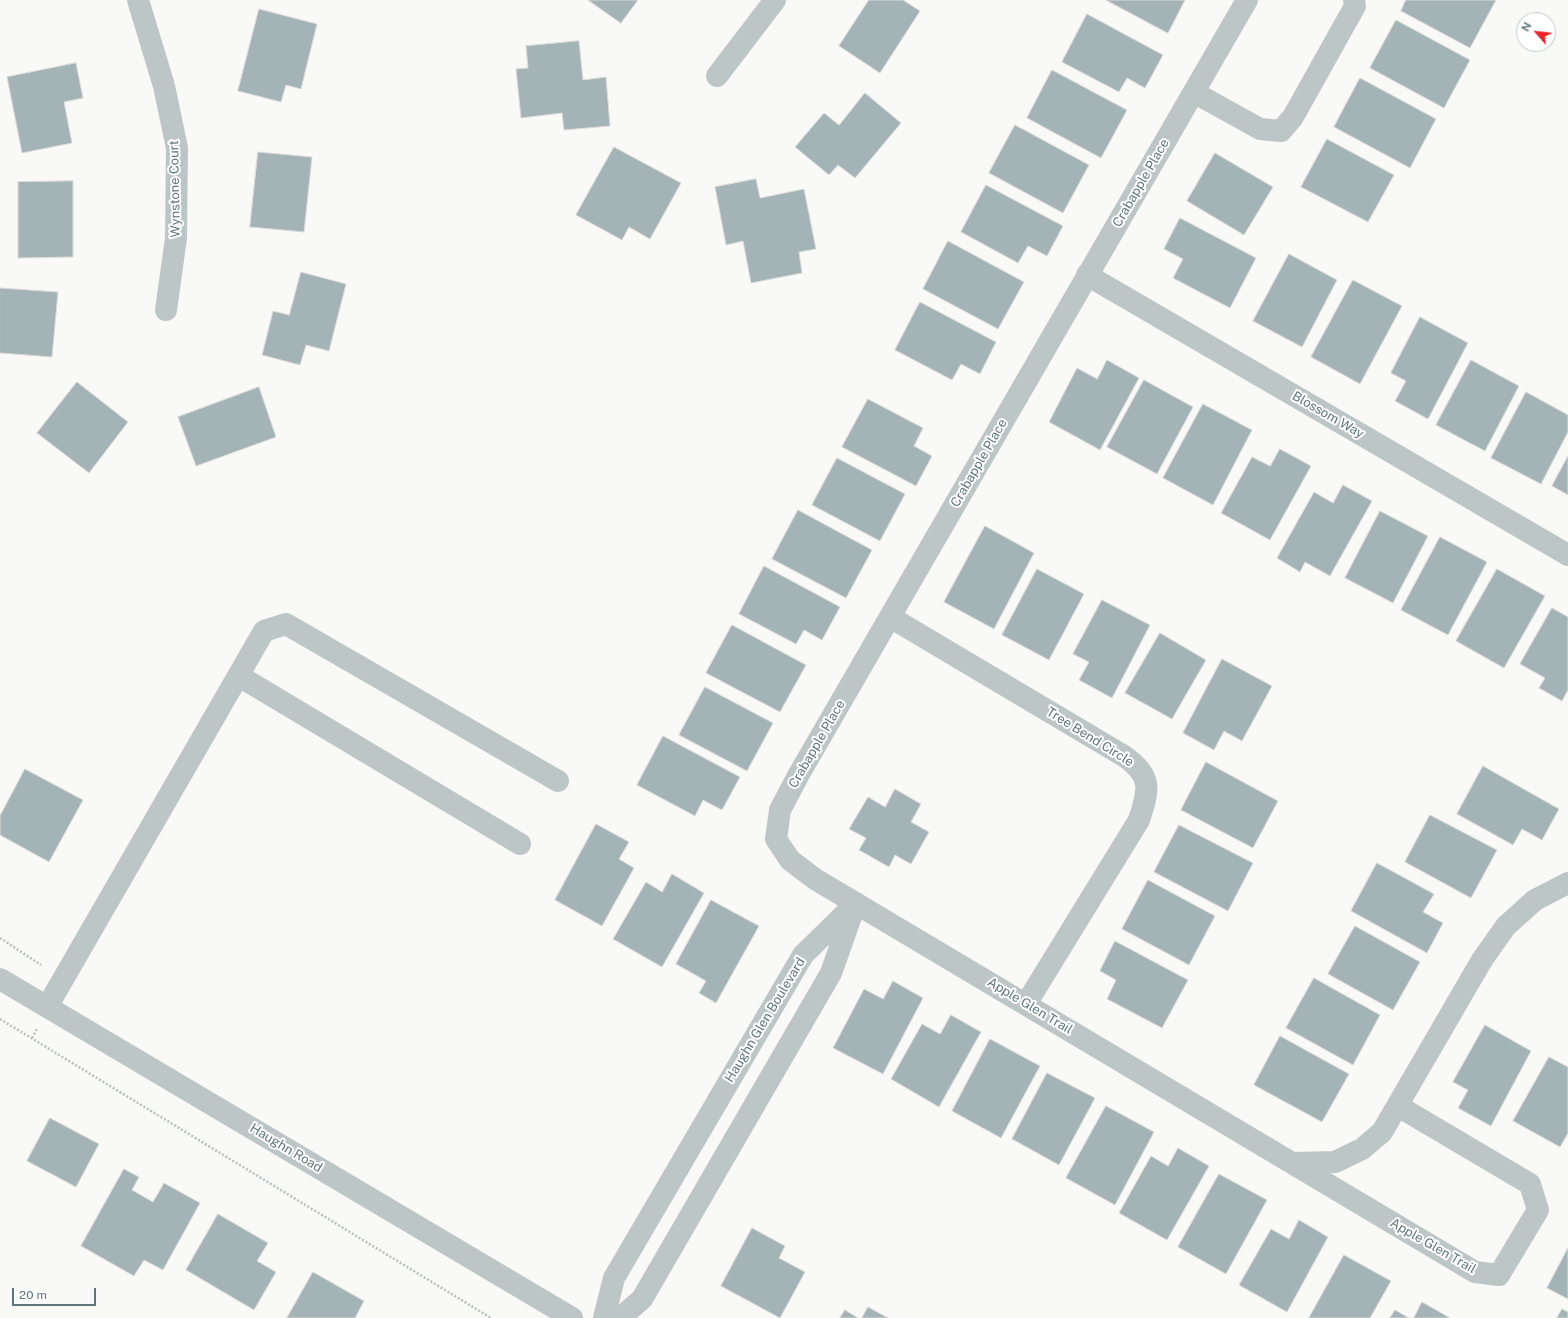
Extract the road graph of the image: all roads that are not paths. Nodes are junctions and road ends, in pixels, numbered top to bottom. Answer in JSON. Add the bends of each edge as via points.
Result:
{"nodes":[{"id":1,"x":138,"y":0,"type":"edge"},
{"id":2,"x":775,"y":0,"type":"edge"},
{"id":3,"x":1247,"y":0,"type":"edge"},
{"id":4,"x":1354,"y":0,"type":"edge"},
{"id":5,"x":716,"y":76,"type":"dead end"},
{"id":6,"x":1195,"y":93,"type":"junction"},
{"id":7,"x":1087,"y":275,"type":"junction"},
{"id":8,"x":166,"y":310,"type":"dead end"},
{"id":9,"x":1568,"y":555,"type":"edge"},
{"id":10,"x":890,"y":617,"type":"junction"},
{"id":11,"x":238,"y":676,"type":"junction"},
{"id":12,"x":558,"y":781,"type":"dead end"},
{"id":13,"x":776,"y":838,"type":"joint"},
{"id":14,"x":520,"y":844,"type":"dead end"},
{"id":15,"x":1568,"y":883,"type":"edge"},
{"id":16,"x":856,"y":904,"type":"junction"},
{"id":17,"x":0,"y":979,"type":"edge"},
{"id":18,"x":1026,"y":1004,"type":"junction"},
{"id":19,"x":47,"y":1007,"type":"junction"},
{"id":20,"x":1398,"y":1106,"type":"junction"},
{"id":21,"x":700,"y":1130,"type":"junction"},
{"id":22,"x":730,"y":1148,"type":"junction"},
{"id":23,"x":1293,"y":1163,"type":"junction"},
{"id":24,"x":651,"y":1215,"type":"junction"},
{"id":25,"x":681,"y":1233,"type":"junction"},
{"id":26,"x":572,"y":1318,"type":"edge"},
{"id":27,"x":604,"y":1318,"type":"edge"},
{"id":28,"x":620,"y":1318,"type":"edge"}],
"edges":[{"from":1,"to":8,"type":"street","name":"Wynstone Court","via":[[164,86],[177,148],[176,238]]},
{"from":2,"to":5,"type":"street"},
{"from":3,"to":6,"type":"street","name":"Crabapple Place"},
{"from":4,"to":6,"type":"street","via":[[1347,20],[1293,117],[1281,131],[1260,129]]},
{"from":6,"to":7,"type":"street","name":"Crabapple Place"},
{"from":7,"to":9,"type":"street","name":"Blossom Way"},
{"from":7,"to":10,"type":"street","name":"Crabapple Place"},
{"from":10,"to":13,"type":"street","name":"Crabapple Place","via":[[780,810]]},
{"from":10,"to":18,"type":"street","name":"Tree Bend Circle","via":[[1124,756],[1135,764],[1145,779],[1147,795],[1139,820]]},
{"from":11,"to":12,"type":"street","via":[[264,630],[286,624]]},
{"from":11,"to":14,"type":"street"},
{"from":11,"to":19,"type":"street"},
{"from":13,"to":16,"type":"street","name":"Apple Glen Trail","via":[[790,860],[814,879]]},
{"from":15,"to":20,"type":"street","via":[[1535,900],[1506,926],[1482,960]]},
{"from":16,"to":18,"type":"street","name":"Apple Glen Trail"},
{"from":16,"to":21,"type":"street","name":"Haughn Glen Boulevard","via":[[803,955]]},
{"from":16,"to":22,"type":"street","via":[[831,973]]},
{"from":17,"to":19,"type":"street","name":"Haughn Road"},
{"from":18,"to":23,"type":"street","name":"Apple Glen Trail"},
{"from":19,"to":26,"type":"street","name":"Haughn Road"},
{"from":20,"to":23,"type":"street","via":[[1382,1132],[1362,1149],[1335,1162]]},
{"from":20,"to":23,"type":"street","name":"Apple Glen Trail","via":[[1530,1184],[1538,1210],[1499,1275],[1475,1272]]},
{"from":21,"to":22,"type":"street"},
{"from":21,"to":24,"type":"street","name":"Haughn Glen Boulevard"},
{"from":22,"to":25,"type":"street"},
{"from":24,"to":25,"type":"street"},
{"from":24,"to":27,"type":"street","name":"Haughn Glen Boulevard","via":[[614,1278]]},
{"from":25,"to":28,"type":"street","via":[[642,1300]]}]}
